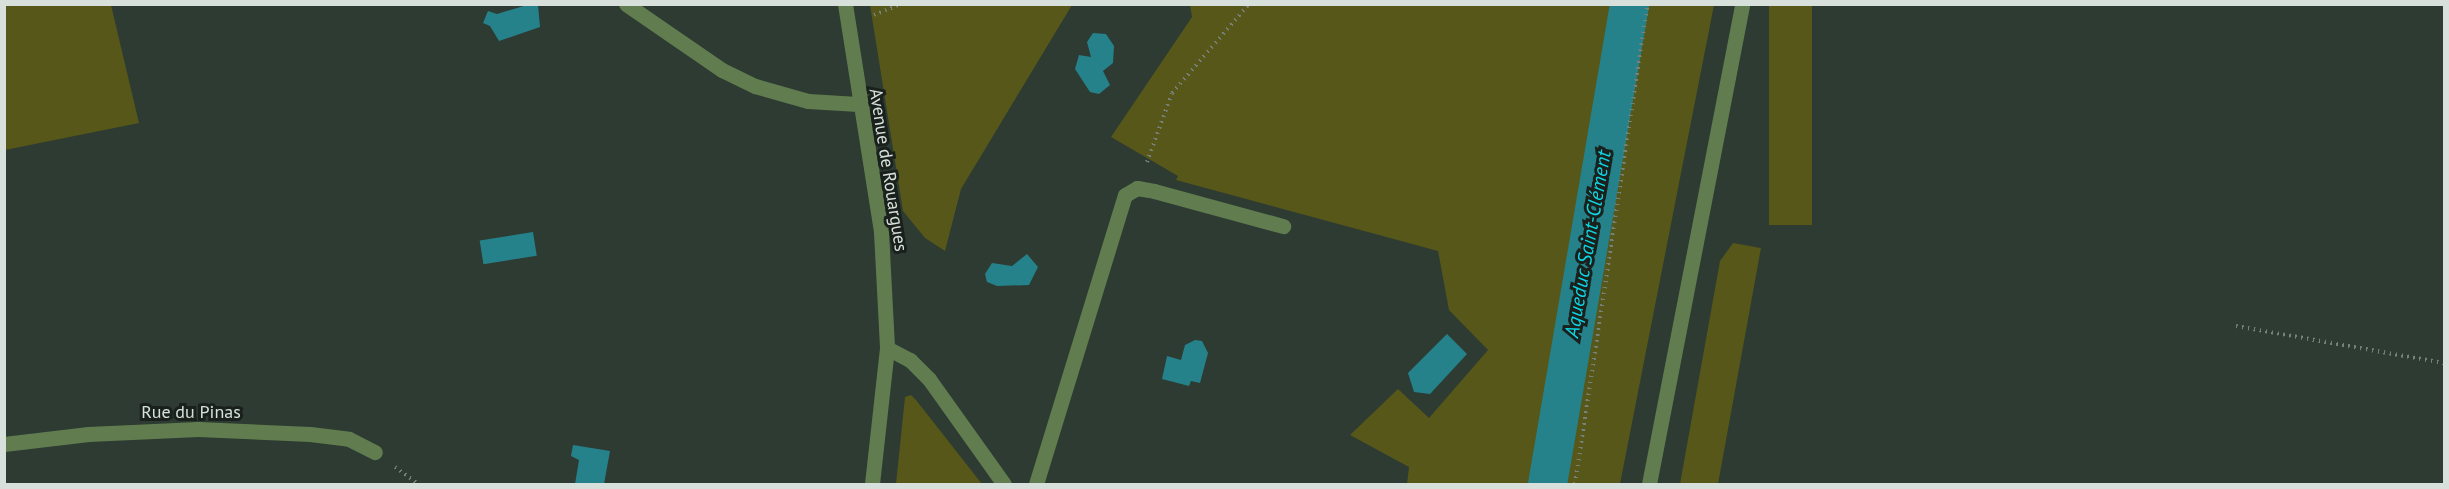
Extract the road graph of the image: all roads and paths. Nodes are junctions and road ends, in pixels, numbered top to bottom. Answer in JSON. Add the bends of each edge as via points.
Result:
{"nodes":[{"id":1,"x":626,"y":4,"type":"edge"},
{"id":2,"x":845,"y":4,"type":"edge"},
{"id":3,"x":1249,"y":4,"type":"edge"},
{"id":4,"x":1647,"y":4,"type":"edge"},
{"id":5,"x":1742,"y":4,"type":"edge"},
{"id":6,"x":858,"y":104,"type":"junction"},
{"id":7,"x":1137,"y":188,"type":"junction"},
{"id":8,"x":1283,"y":226,"type":"dead end"},
{"id":9,"x":2236,"y":326,"type":"dead end"},
{"id":10,"x":887,"y":348,"type":"junction"},
{"id":11,"x":2445,"y":363,"type":"edge"},
{"id":12,"x":4,"y":444,"type":"edge"},
{"id":13,"x":375,"y":452,"type":"dead end"},
{"id":14,"x":872,"y":484,"type":"edge"},
{"id":15,"x":1004,"y":484,"type":"edge"},
{"id":16,"x":1036,"y":484,"type":"edge"},
{"id":17,"x":1575,"y":484,"type":"edge"},
{"id":18,"x":1649,"y":484,"type":"edge"}],
"edges":[{"from":1,"to":6,"type":"street","via":[[722,70],[755,86],[807,101]]},
{"from":2,"to":6,"type":"street","name":"Avenue de Rouargues"},
{"from":3,"to":7,"type":"path","via":[[1172,93]]},
{"from":4,"to":17,"type":"path"},
{"from":5,"to":18,"type":"street"},
{"from":6,"to":10,"type":"street","name":"Avenue de Rouargues","via":[[881,232]]},
{"from":7,"to":8,"type":"street"},
{"from":7,"to":16,"type":"street","via":[[1125,195],[1115,219]]},
{"from":9,"to":11,"type":"path"},
{"from":10,"to":14,"type":"street","name":"Avenue de Rouargues"},
{"from":10,"to":15,"type":"street","via":[[910,360],[928,379]]},
{"from":12,"to":13,"type":"street","name":"Rue du Pinas","via":[[88,434],[198,429],[349,439]]}]}
